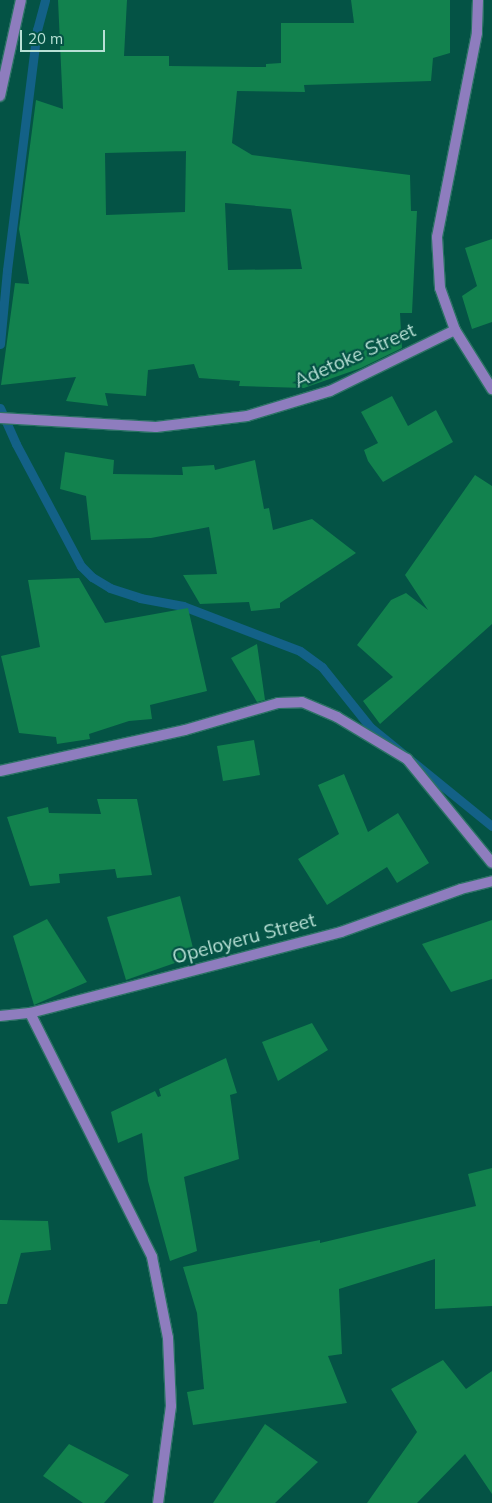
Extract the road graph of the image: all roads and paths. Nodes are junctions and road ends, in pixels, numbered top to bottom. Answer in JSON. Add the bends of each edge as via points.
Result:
{"nodes":[{"id":1,"x":21,"y":0,"type":"edge"},
{"id":2,"x":478,"y":0,"type":"edge"},
{"id":3,"x":0,"y":96,"type":"edge"},
{"id":4,"x":455,"y":330,"type":"junction"},
{"id":5,"x":492,"y":389,"type":"edge"},
{"id":6,"x":0,"y":418,"type":"edge"},
{"id":7,"x":0,"y":771,"type":"edge"},
{"id":8,"x":492,"y":863,"type":"edge"},
{"id":9,"x":492,"y":881,"type":"edge"},
{"id":10,"x":30,"y":1013,"type":"junction"},
{"id":11,"x":0,"y":1016,"type":"edge"},
{"id":12,"x":158,"y":1503,"type":"edge"}],
"edges":[{"from":1,"to":3,"type":"street"},
{"from":2,"to":4,"type":"street","via":[[477,33],[436,238],[440,288]]},
{"from":4,"to":5,"type":"street"},
{"from":4,"to":6,"type":"street","name":"Adetoke Street","via":[[330,391],[247,416],[156,427]]},
{"from":7,"to":8,"type":"street","via":[[185,730],[278,703],[302,702],[336,717],[407,759]]},
{"from":9,"to":10,"type":"street","name":"Opeloyeru Street","via":[[341,932]]},
{"from":10,"to":11,"type":"street","name":"Opeloyeru Street"},
{"from":10,"to":12,"type":"street","via":[[152,1257],[168,1338],[171,1406]]}]}
